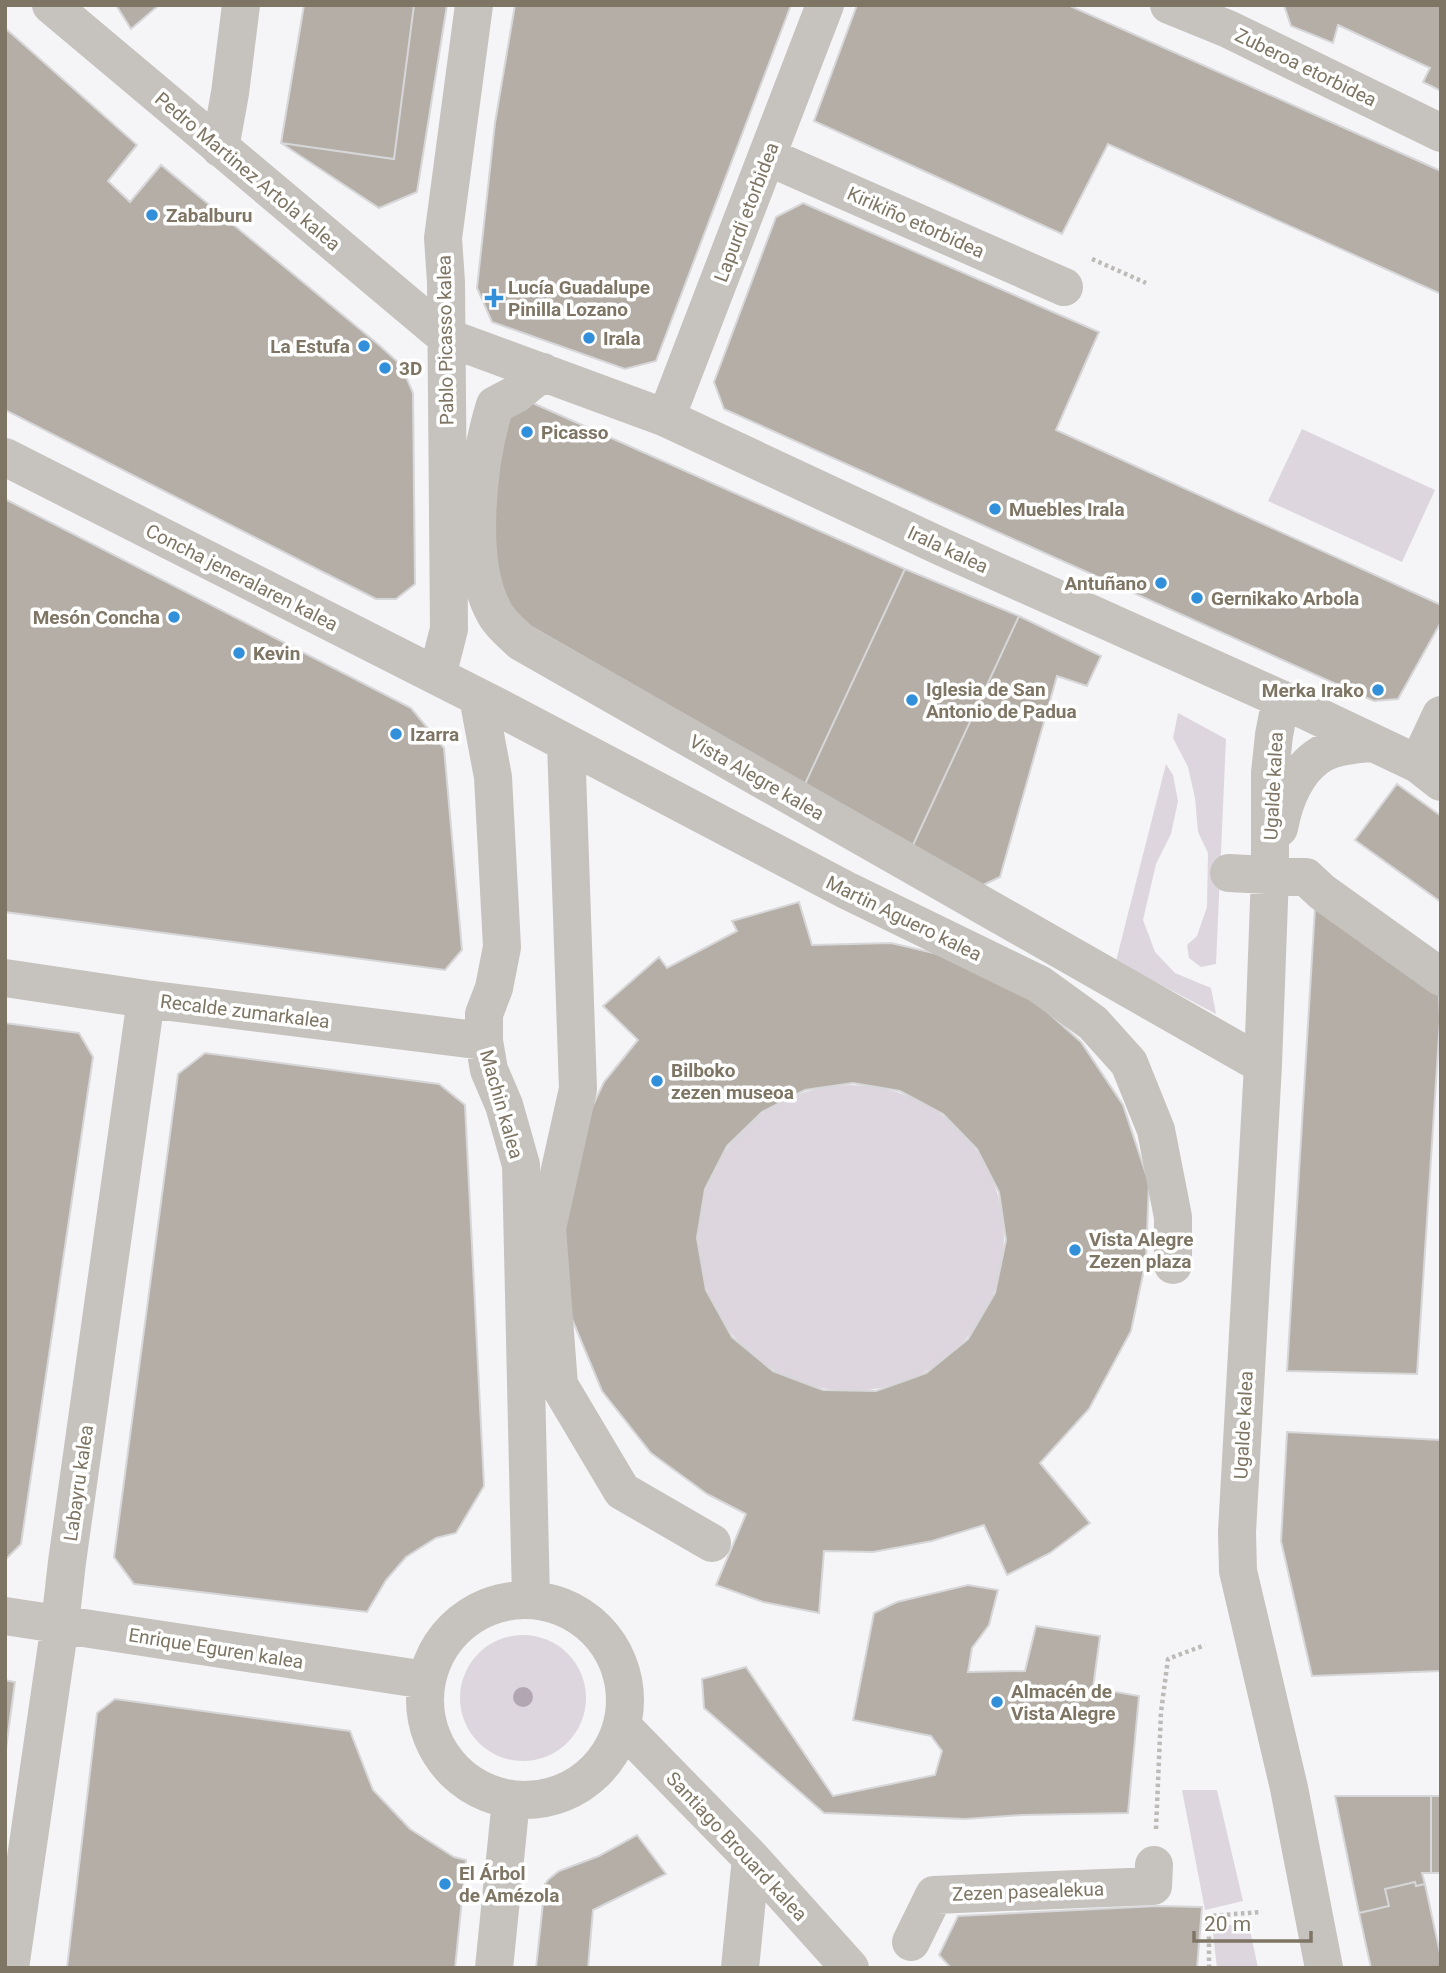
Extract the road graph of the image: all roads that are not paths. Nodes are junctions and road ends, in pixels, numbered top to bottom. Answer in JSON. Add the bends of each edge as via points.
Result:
{"nodes":[{"id":1,"x":51,"y":5,"type":"edge"},
{"id":2,"x":241,"y":5,"type":"edge"},
{"id":3,"x":474,"y":5,"type":"edge"},
{"id":4,"x":825,"y":5,"type":"edge"},
{"id":5,"x":1169,"y":5,"type":"edge"},
{"id":6,"x":1233,"y":17,"type":"edge"},
{"id":7,"x":1441,"y":133,"type":"edge"},
{"id":8,"x":220,"y":148,"type":"junction"},
{"id":9,"x":768,"y":157,"type":"junction"},
{"id":10,"x":1064,"y":287,"type":"dead end"},
{"id":11,"x":446,"y":337,"type":"junction"},
{"id":12,"x":543,"y":372,"type":"junction"},
{"id":13,"x":666,"y":418,"type":"junction"},
{"id":14,"x":5,"y":457,"type":"edge"},
{"id":15,"x":437,"y":676,"type":"junction"},
{"id":16,"x":478,"y":697,"type":"junction"},
{"id":17,"x":1282,"y":699,"type":"junction"},
{"id":18,"x":1441,"y":715,"type":"edge"},
{"id":19,"x":566,"y":743,"type":"junction"},
{"id":20,"x":1370,"y":743,"type":"junction"},
{"id":21,"x":1429,"y":773,"type":"edge"},
{"id":22,"x":1229,"y":873,"type":"dead end"},
{"id":23,"x":1270,"y":874,"type":"junction"},
{"id":24,"x":1441,"y":977,"type":"edge"},
{"id":25,"x":5,"y":978,"type":"edge"},
{"id":26,"x":146,"y":999,"type":"junction"},
{"id":27,"x":484,"y":1041,"type":"junction"},
{"id":28,"x":1263,"y":1065,"type":"junction"},
{"id":29,"x":1173,"y":1265,"type":"dead end"},
{"id":30,"x":712,"y":1544,"type":"dead end"},
{"id":31,"x":531,"y":1599,"type":"junction"},
{"id":32,"x":5,"y":1616,"type":"edge"},
{"id":33,"x":60,"y":1624,"type":"junction"},
{"id":34,"x":426,"y":1680,"type":"junction"},
{"id":35,"x":622,"y":1726,"type":"junction"},
{"id":36,"x":511,"y":1800,"type":"junction"},
{"id":37,"x":16,"y":1850,"type":"edge"},
{"id":38,"x":751,"y":1858,"type":"junction"},
{"id":39,"x":1154,"y":1865,"type":"road end"},
{"id":40,"x":911,"y":1942,"type":"dead end"},
{"id":41,"x":10,"y":1968,"type":"edge"},
{"id":42,"x":494,"y":1968,"type":"edge"},
{"id":43,"x":740,"y":1968,"type":"edge"},
{"id":44,"x":849,"y":1968,"type":"edge"},
{"id":45,"x":1324,"y":1968,"type":"edge"}],
"edges":[{"from":1,"to":8,"type":"street","name":"Pedro Martinez Artola kalea"},
{"from":2,"to":8,"type":"street"},
{"from":3,"to":11,"type":"street","name":"Pablo Picasso kalea","via":[[443,238]]},
{"from":4,"to":9,"type":"street","name":"Lapurdi etorbidea"},
{"from":5,"to":6,"type":"street","name":"Zuberoa etorbidea"},
{"from":6,"to":7,"type":"street","name":"Zuberoa etorbidea"},
{"from":8,"to":11,"type":"street","name":"Pedro Martinez Artola kalea"},
{"from":9,"to":10,"type":"street","name":"Kirikiño etorbidea"},
{"from":9,"to":13,"type":"street","name":"Lapurdi etorbidea"},
{"from":11,"to":12,"type":"street","name":"Irala kalea"},
{"from":11,"to":15,"type":"street","name":"Pablo Picasso kalea","via":[[450,629]]},
{"from":12,"to":13,"type":"street","name":"Irala kalea"},
{"from":12,"to":28,"type":"street","name":"Vista Alegre kalea","via":[[495,405],[485,437],[476,542],[493,612],[521,642]]},
{"from":13,"to":17,"type":"street","name":"Irala kalea"},
{"from":14,"to":15,"type":"street","name":"Concha jeneralaren kalea"},
{"from":15,"to":16,"type":"street","name":"Concha jeneralaren kalea"},
{"from":16,"to":19,"type":"street","name":"Martin Aguero kalea"},
{"from":16,"to":27,"type":"street","name":"Machin kalea","via":[[494,776],[502,947],[484,1014]]},
{"from":17,"to":20,"type":"street","name":"Irala kalea"},
{"from":17,"to":23,"type":"street","name":"Ugalde kalea","via":[[1270,773]]},
{"from":18,"to":21,"type":"street"},
{"from":19,"to":29,"type":"street","name":"Martin Aguero kalea","via":[[846,890],[1039,984],[1093,1023],[1129,1063],[1156,1130],[1173,1217]]},
{"from":19,"to":30,"type":"street","via":[[578,1089],[547,1227],[559,1385],[622,1491]]},
{"from":20,"to":21,"type":"street","name":"Irala kalea"},
{"from":20,"to":23,"type":"street","name":"Ugalde kalea","via":[[1342,746],[1317,757],[1295,780],[1282,809]]},
{"from":22,"to":23,"type":"street"},
{"from":23,"to":24,"type":"street","via":[[1306,877]]},
{"from":23,"to":28,"type":"street","name":"Ugalde kalea"},
{"from":25,"to":26,"type":"street","name":"Recalde zumarkalea"},
{"from":26,"to":27,"type":"street","name":"Recalde zumarkalea"},
{"from":26,"to":33,"type":"street","name":"Labayru kalea"},
{"from":27,"to":31,"type":"street","name":"Machin kalea","via":[[489,1070],[521,1164]]},
{"from":28,"to":45,"type":"street","name":"Ugalde kalea","via":[[1238,1571],[1289,1788]]},
{"from":31,"to":34,"type":"street","via":[[502,1601],[453,1629],[436,1653]]},
{"from":31,"to":35,"type":"street","via":[[560,1605],[586,1619],[607,1641],[620,1668],[626,1697]]},
{"from":32,"to":33,"type":"street","name":"Enrique Eguren kalea"},
{"from":33,"to":34,"type":"street","name":"Enrique Eguren kalea"},
{"from":33,"to":37,"type":"street","name":"Labayru kalea"},
{"from":34,"to":36,"type":"street","via":[[425,1713],[434,1744],[453,1771],[480,1790]]},
{"from":35,"to":36,"type":"street","via":[[611,1753],[592,1775],[568,1791],[540,1800]]},
{"from":35,"to":38,"type":"street","name":"Santiago Brouard kalea"},
{"from":36,"to":42,"type":"street"},
{"from":37,"to":41,"type":"street","name":"Labayru kalea"},
{"from":38,"to":43,"type":"street"},
{"from":38,"to":44,"type":"street","name":"Santiago Brouard kalea"},
{"from":39,"to":40,"type":"street","name":"Zezen pasealekua","via":[[1153,1886],[934,1895]]}]}
